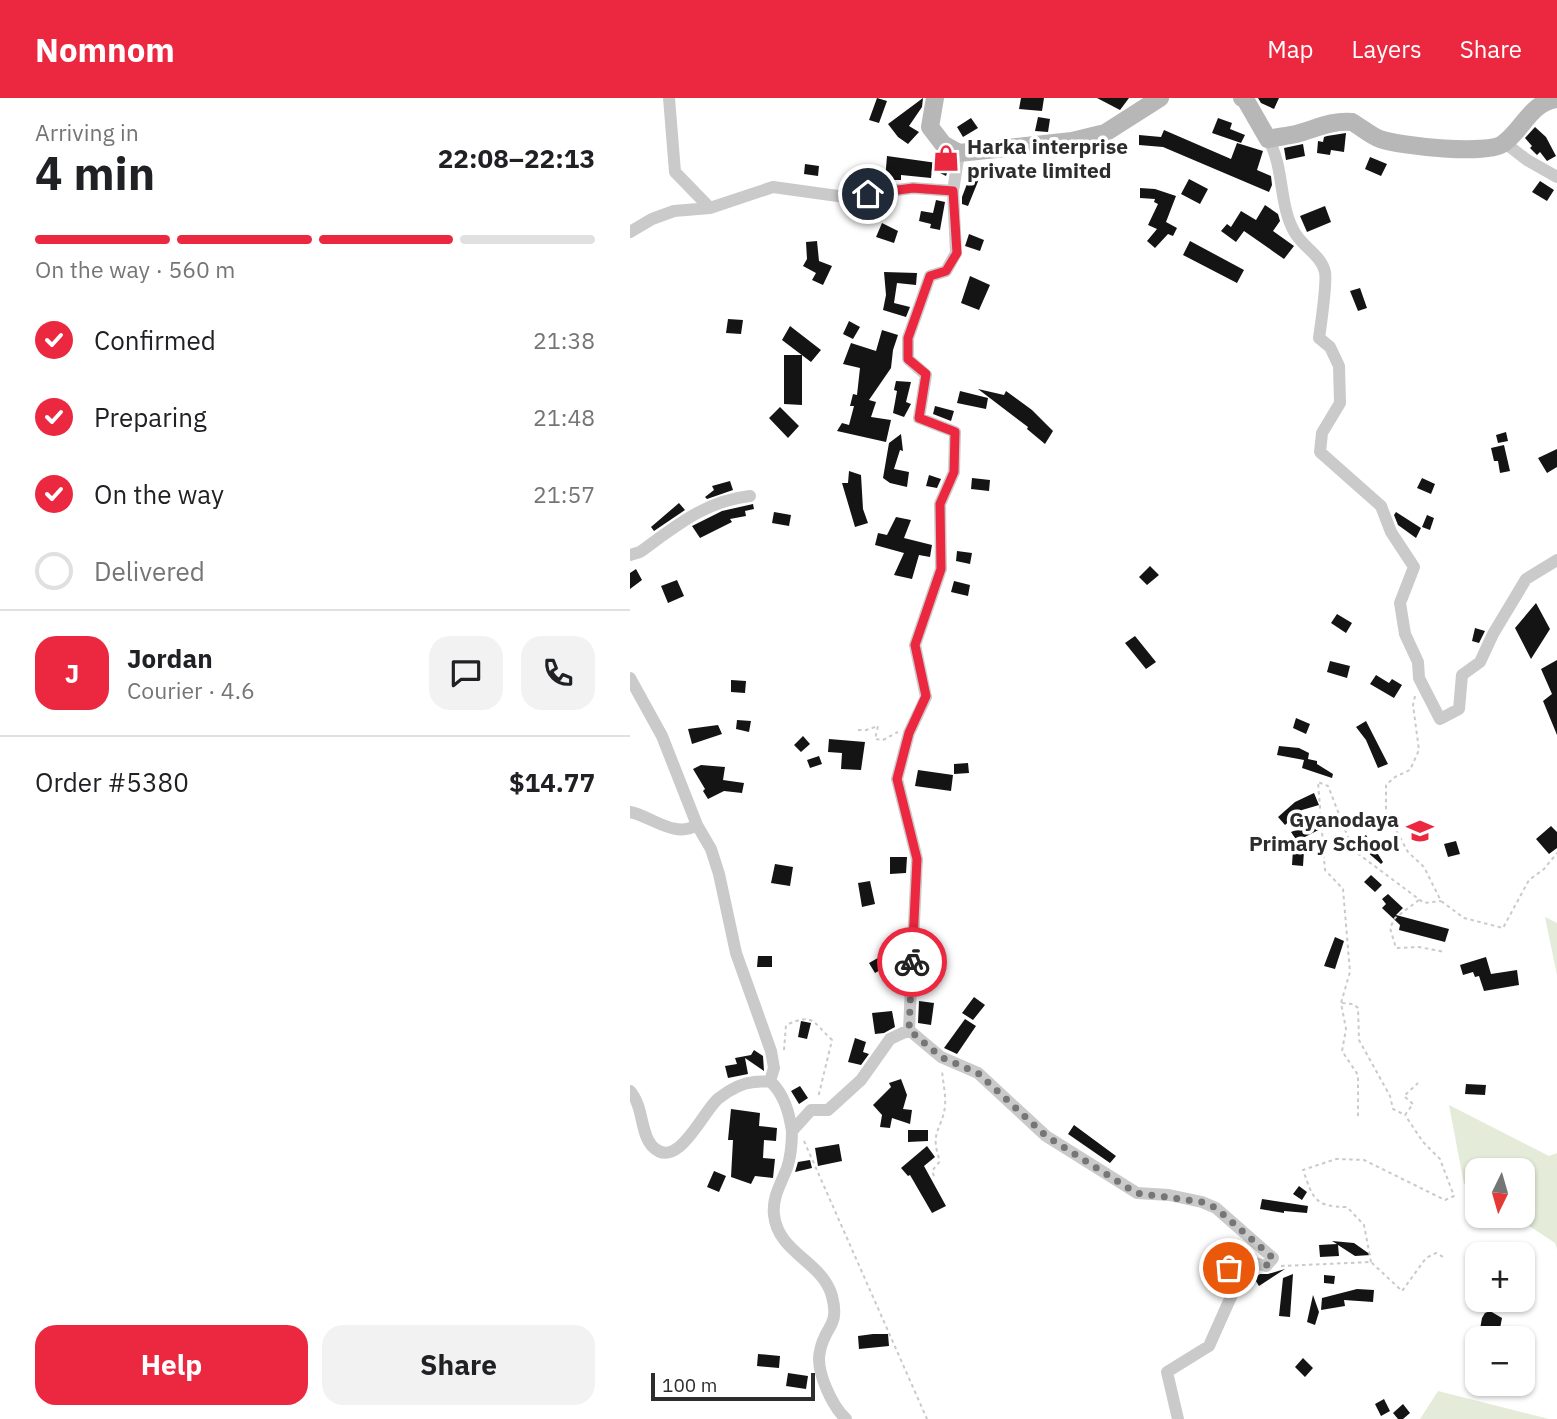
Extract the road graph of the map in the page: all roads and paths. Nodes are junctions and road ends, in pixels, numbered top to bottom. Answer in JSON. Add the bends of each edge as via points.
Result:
{"nodes":[{"id":1,"x":669,"y":98,"type":"edge"},
{"id":2,"x":935,"y":98,"type":"edge"},
{"id":3,"x":1160,"y":98,"type":"edge"},
{"id":4,"x":1242,"y":98,"type":"edge"},
{"id":5,"x":1557,"y":99,"type":"edge"},
{"id":6,"x":1268,"y":139,"type":"junction"},
{"id":7,"x":1505,"y":143,"type":"junction"},
{"id":8,"x":959,"y":153,"type":"junction"},
{"id":9,"x":1557,"y":177,"type":"edge"},
{"id":10,"x":953,"y":191,"type":"junction"},
{"id":11,"x":710,"y":208,"type":"junction"},
{"id":12,"x":630,"y":232,"type":"edge"},
{"id":13,"x":750,"y":496,"type":"dead end"},
{"id":14,"x":630,"y":555,"type":"edge"},
{"id":15,"x":1557,"y":560,"type":"edge"},
{"id":16,"x":630,"y":678,"type":"edge"},
{"id":17,"x":1419,"y":678,"type":"junction"},
{"id":18,"x":858,"y":730,"type":"dead end"},
{"id":19,"x":909,"y":733,"type":"junction"},
{"id":20,"x":630,"y":812,"type":"edge"},
{"id":21,"x":697,"y":825,"type":"junction"},
{"id":22,"x":1557,"y":853,"type":"edge"},
{"id":23,"x":1420,"y":900,"type":"junction"},
{"id":24,"x":1441,"y":901,"type":"junction"},
{"id":25,"x":1445,"y":951,"type":"dead end"},
{"id":26,"x":1341,"y":1003,"type":"junction"},
{"id":27,"x":909,"y":1030,"type":"junction"},
{"id":28,"x":771,"y":1051,"type":"junction"},
{"id":29,"x":941,"y":1057,"type":"junction"},
{"id":30,"x":770,"y":1081,"type":"junction"},
{"id":31,"x":1418,"y":1083,"type":"dead end"},
{"id":32,"x":630,"y":1091,"type":"edge"},
{"id":33,"x":821,"y":1109,"type":"junction"},
{"id":34,"x":1405,"y":1115,"type":"junction"},
{"id":35,"x":1358,"y":1116,"type":"dead end"},
{"id":36,"x":792,"y":1131,"type":"junction"},
{"id":37,"x":934,"y":1176,"type":"dead end"},
{"id":38,"x":1445,"y":1258,"type":"dead end"},
{"id":39,"x":1371,"y":1262,"type":"junction"},
{"id":40,"x":1266,"y":1266,"type":"junction"},
{"id":41,"x":846,"y":1419,"type":"edge"},
{"id":42,"x":927,"y":1419,"type":"edge"},
{"id":43,"x":1178,"y":1419,"type":"edge"}],
"edges":[{"from":1,"to":11,"type":"street","via":[[675,172]]},
{"from":2,"to":8,"type":"street","via":[[930,127],[943,144]]},
{"from":3,"to":8,"type":"street","via":[[1105,133]]},
{"from":4,"to":6,"type":"street"},
{"from":5,"to":7,"type":"street","via":[[1538,105]]},
{"from":6,"to":7,"type":"street","via":[[1346,121],[1377,138],[1400,143],[1486,149]]},
{"from":6,"to":17,"type":"street","via":[[1279,163],[1294,232],[1320,260],[1326,276],[1320,338],[1331,346],[1339,366],[1339,403],[1322,433],[1320,452],[1381,506],[1415,567],[1400,603]]},
{"from":7,"to":9,"type":"street"},
{"from":8,"to":10,"type":"street"},
{"from":10,"to":11,"type":"street","via":[[913,188],[845,197],[773,187]]},
{"from":10,"to":19,"type":"street","via":[[957,253],[946,271],[930,276],[908,338],[908,359],[926,374],[919,418],[955,432],[954,472],[940,504],[941,569],[915,645],[926,696]]},
{"from":11,"to":12,"type":"street","via":[[674,211]]},
{"from":13,"to":14,"type":"street","via":[[701,509]]},
{"from":15,"to":17,"type":"street","via":[[1525,579],[1480,662],[1462,675],[1459,709],[1440,719]]},
{"from":16,"to":21,"type":"street","via":[[662,736]]},
{"from":17,"to":24,"type":"path","via":[[1413,705],[1419,750],[1410,770],[1386,785],[1385,812],[1408,852],[1424,867]]},
{"from":18,"to":19,"type":"path","via":[[878,726],[875,739],[883,740],[897,732]]},
{"from":19,"to":27,"type":"street","via":[[897,779],[917,859]]},
{"from":20,"to":21,"type":"street","via":[[667,827]]},
{"from":21,"to":28,"type":"street","via":[[711,849],[736,953]]},
{"from":22,"to":24,"type":"path","via":[[1530,880],[1503,928],[1464,918]]},
{"from":23,"to":24,"type":"path"},
{"from":23,"to":25,"type":"path","via":[[1395,918],[1390,928],[1396,948]]},
{"from":23,"to":26,"type":"path","via":[[1353,850],[1328,786],[1318,782],[1325,870],[1343,889],[1350,972]]},
{"from":26,"to":34,"type":"path","via":[[1358,1008],[1359,1040],[1393,1109]]},
{"from":26,"to":35,"type":"path","via":[[1346,1029],[1342,1051],[1358,1075]]},
{"from":27,"to":29,"type":"street"},
{"from":27,"to":33,"type":"street","via":[[890,1039],[861,1080],[828,1110]]},
{"from":28,"to":30,"type":"street","via":[[774,1068]]},
{"from":28,"to":33,"type":"path","via":[[784,1051],[786,1025],[803,1018],[812,1020],[832,1040],[817,1096]]},
{"from":29,"to":37,"type":"path","via":[[945,1106],[935,1134],[940,1161],[932,1171]]},
{"from":29,"to":40,"type":"street","via":[[978,1073],[1046,1136],[1136,1193],[1216,1208],[1273,1258]]},
{"from":30,"to":32,"type":"street","via":[[750,1083],[717,1100],[685,1142],[666,1153],[649,1142]]},
{"from":30,"to":36,"type":"street","via":[[789,1112]]},
{"from":31,"to":34,"type":"path","via":[[1404,1096],[1413,1104]]},
{"from":33,"to":36,"type":"street","via":[[811,1110]]},
{"from":34,"to":39,"type":"path","via":[[1440,1159],[1454,1196],[1445,1200],[1364,1160],[1336,1159],[1303,1170],[1312,1196],[1328,1207],[1347,1207],[1364,1225]]},
{"from":36,"to":41,"type":"street","via":[[787,1168],[774,1201],[776,1224],[786,1243],[828,1283],[835,1317],[821,1344],[819,1361],[834,1406]]},
{"from":36,"to":42,"type":"path","via":[[804,1142]]},
{"from":38,"to":39,"type":"path","via":[[1436,1253],[1426,1258],[1402,1291]]},
{"from":39,"to":40,"type":"path"},
{"from":40,"to":43,"type":"street","via":[[1240,1259],[1229,1268],[1234,1290],[1209,1346],[1167,1372]]}]}
